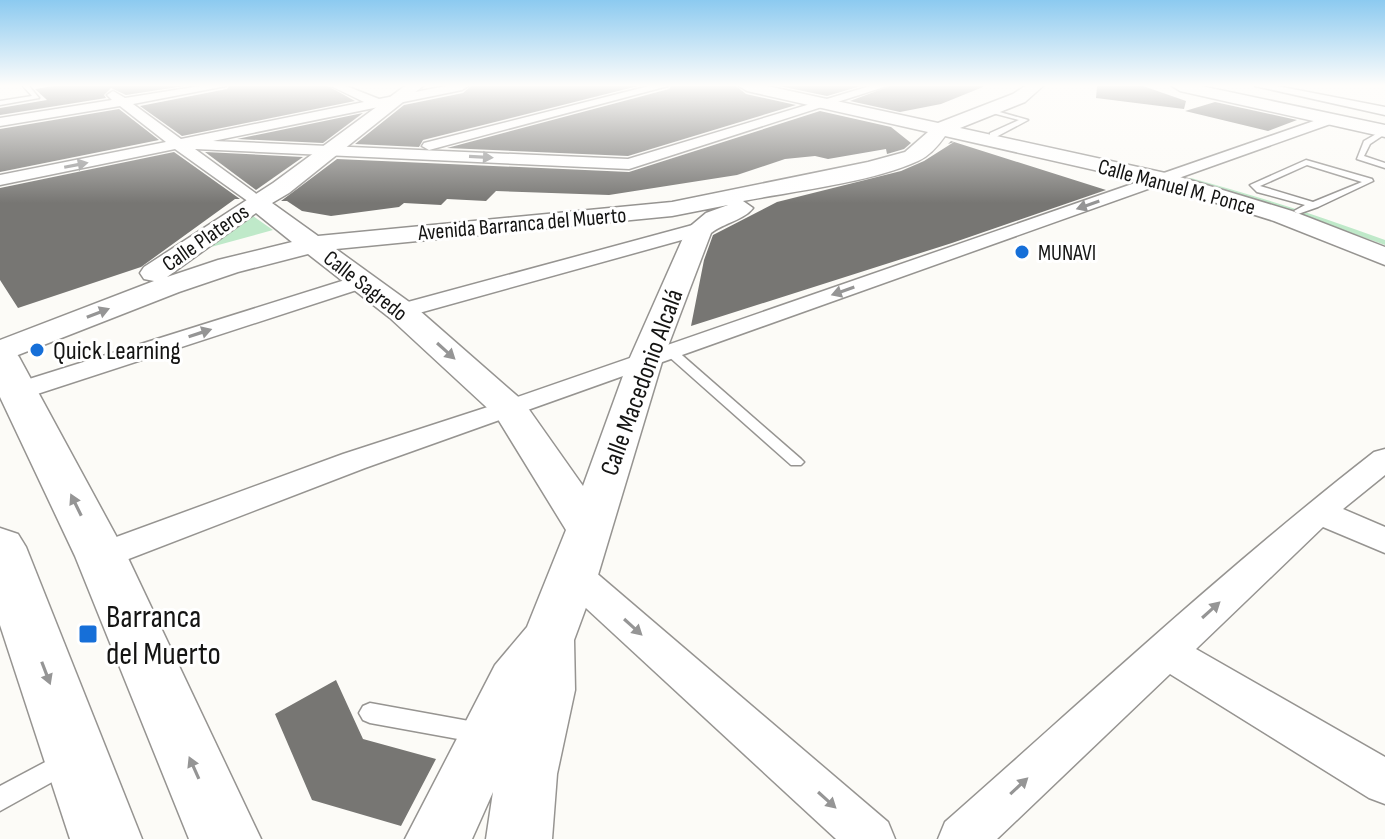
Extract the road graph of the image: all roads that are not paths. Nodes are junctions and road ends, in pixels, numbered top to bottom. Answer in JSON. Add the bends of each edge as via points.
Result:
{"nodes":[{"id":1,"x":154,"y":125,"type":"edge"},
{"id":2,"x":262,"y":125,"type":"edge"},
{"id":3,"x":355,"y":125,"type":"edge"},
{"id":4,"x":509,"y":125,"type":"edge"},
{"id":5,"x":756,"y":125,"type":"edge"},
{"id":6,"x":925,"y":125,"type":"edge"},
{"id":7,"x":930,"y":125,"type":"edge"},
{"id":8,"x":948,"y":125,"type":"edge"},
{"id":9,"x":949,"y":125,"type":"edge"},
{"id":10,"x":1014,"y":125,"type":"edge"},
{"id":11,"x":1313,"y":125,"type":"edge"},
{"id":12,"x":1365,"y":125,"type":"edge"},
{"id":13,"x":1385,"y":131,"type":"edge"},
{"id":14,"x":993,"y":135,"type":"junction"},
{"id":15,"x":179,"y":144,"type":"junction"},
{"id":16,"x":324,"y":150,"type":"junction"},
{"id":17,"x":401,"y":153,"type":"junction"},
{"id":18,"x":1385,"y":166,"type":"edge"},
{"id":19,"x":1168,"y":176,"type":"junction"},
{"id":20,"x":0,"y":180,"type":"edge"},
{"id":21,"x":799,"y":185,"type":"junction"},
{"id":22,"x":256,"y":202,"type":"junction"},
{"id":23,"x":1306,"y":208,"type":"junction"},
{"id":24,"x":520,"y":217,"type":"junction"},
{"id":25,"x":700,"y":229,"type":"junction"},
{"id":26,"x":306,"y":238,"type":"junction"},
{"id":27,"x":1385,"y":245,"type":"edge"},
{"id":28,"x":1385,"y":257,"type":"edge"},
{"id":29,"x":154,"y":273,"type":"junction"},
{"id":30,"x":361,"y":281,"type":"junction"},
{"id":31,"x":401,"y":311,"type":"junction"},
{"id":32,"x":0,"y":326,"type":"edge"},
{"id":33,"x":658,"y":357,"type":"junction"},
{"id":34,"x":6,"y":367,"type":"edge"},
{"id":35,"x":510,"y":409,"type":"junction"},
{"id":36,"x":1385,"y":459,"type":"edge"},
{"id":37,"x":796,"y":462,"type":"dead end"},
{"id":38,"x":1319,"y":512,"type":"junction"},
{"id":39,"x":589,"y":529,"type":"junction"},
{"id":40,"x":1385,"y":541,"type":"edge"},
{"id":41,"x":0,"y":547,"type":"edge"},
{"id":42,"x":101,"y":556,"type":"junction"},
{"id":43,"x":574,"y":575,"type":"junction"},
{"id":44,"x":10,"y":608,"type":"edge"},
{"id":45,"x":548,"y":640,"type":"junction"},
{"id":46,"x":1166,"y":651,"type":"junction"},
{"id":47,"x":370,"y":713,"type":"dead end"},
{"id":48,"x":489,"y":734,"type":"junction"},
{"id":49,"x":78,"y":755,"type":"junction"},
{"id":50,"x":1385,"y":782,"type":"edge"},
{"id":51,"x":0,"y":799,"type":"edge"},
{"id":52,"x":106,"y":839,"type":"edge"},
{"id":53,"x":225,"y":839,"type":"edge"},
{"id":54,"x":438,"y":839,"type":"edge"},
{"id":55,"x":519,"y":839,"type":"edge"},
{"id":56,"x":871,"y":839,"type":"edge"},
{"id":57,"x":962,"y":839,"type":"edge"}],
"edges":[{"from":1,"to":15,"type":"street","name":"Calle Sagredo"},
{"from":2,"to":15,"type":"street"},
{"from":3,"to":16,"type":"street","name":"Calle Plateros"},
{"from":4,"to":17,"type":"street"},
{"from":17,"to":5,"type":"street","one_way":true,"via":[[629,164]]},
{"from":6,"to":24,"type":"street","name":"Avenida Barranca del Muerto","via":[[902,144],[875,153],[679,195]]},
{"from":7,"to":21,"type":"street","name":"Avenida Barranca del Muerto","via":[[931,142],[912,156]]},
{"from":8,"to":19,"type":"street","name":"Calle Manuel M. Ponce"},
{"from":9,"to":14,"type":"street","name":"Calle Manuel M. Ponce"},
{"from":10,"to":14,"type":"lane"},
{"from":11,"to":19,"type":"street"},
{"from":12,"to":13,"type":"street"},
{"from":13,"to":18,"type":"lane","via":[[1367,143],[1360,157]]},
{"from":14,"to":19,"type":"street","name":"Calle Manuel M. Ponce"},
{"from":15,"to":16,"type":"street"},
{"from":20,"to":15,"type":"street","one_way":true},
{"from":15,"to":22,"type":"street","name":"Calle Sagredo"},
{"from":16,"to":17,"type":"street"},
{"from":16,"to":22,"type":"street","name":"Calle Plateros","via":[[281,188]]},
{"from":19,"to":23,"type":"street","name":"Calle Manuel M. Ponce"},
{"from":19,"to":28,"type":"street","name":"Calle Manuel M. Ponce"},
{"from":19,"to":33,"type":"street","one_way":true},
{"from":21,"to":24,"type":"street","name":"Avenida Barranca del Muerto","via":[[672,209]]},
{"from":21,"to":25,"type":"street"},
{"from":22,"to":26,"type":"street","name":"Calle Sagredo"},
{"from":22,"to":29,"type":"street","name":"Calle Plateros"},
{"from":23,"to":23,"type":"lane","via":[[1369,181],[1306,162],[1254,185]]},
{"from":23,"to":27,"type":"street","name":"Calle Manuel M. Ponce"},
{"from":24,"to":26,"type":"street","name":"Avenida Barranca del Muerto","via":[[382,235]]},
{"from":25,"to":31,"type":"street"},
{"from":25,"to":33,"type":"street","name":"Calle Macedonio Alcalá"},
{"from":26,"to":29,"type":"street","name":"Avenida Barranca del Muerto"},
{"from":26,"to":30,"type":"street","name":"Calle Sagredo"},
{"from":34,"to":26,"type":"street","name":"Avenida Barranca del Muerto","one_way":true,"via":[[169,286]]},
{"from":29,"to":32,"type":"street","name":"Avenida Barranca del Muerto"},
{"from":30,"to":31,"type":"street","name":"Calle Sagredo"},
{"from":34,"to":30,"type":"street","one_way":true},
{"from":31,"to":35,"type":"street","name":"Calle Sagredo","one_way":true},
{"from":33,"to":35,"type":"street"},
{"from":33,"to":37,"type":"lane"},
{"from":33,"to":39,"type":"street","name":"Calle Macedonio Alcalá"},
{"from":42,"to":34,"type":"main road","one_way":true},
{"from":35,"to":39,"type":"street","name":"Calle Sagredo"},
{"from":35,"to":42,"type":"street"},
{"from":36,"to":38,"type":"street"},
{"from":38,"to":40,"type":"street"},
{"from":46,"to":38,"type":"street","one_way":true},
{"from":39,"to":43,"type":"street","name":"Calle Macedonio Alcalá"},
{"from":41,"to":44,"type":"main road"},
{"from":53,"to":42,"type":"main road","one_way":true},
{"from":43,"to":45,"type":"street","name":"Calle Macedonio Alcalá"},
{"from":43,"to":56,"type":"street","one_way":true},
{"from":44,"to":49,"type":"main road","one_way":true},
{"from":45,"to":48,"type":"street","name":"Calle Macedonio Alcalá","via":[[515,682]]},
{"from":45,"to":55,"type":"street","name":"Calle Macedonio Alcalá","via":[[547,690],[526,774]]},
{"from":46,"to":50,"type":"street"},
{"from":57,"to":46,"type":"street","one_way":true},
{"from":47,"to":48,"type":"lane"},
{"from":48,"to":54,"type":"street","name":"Calle Macedonio Alcalá"},
{"from":49,"to":51,"type":"lane"},
{"from":49,"to":52,"type":"main road"}]}
